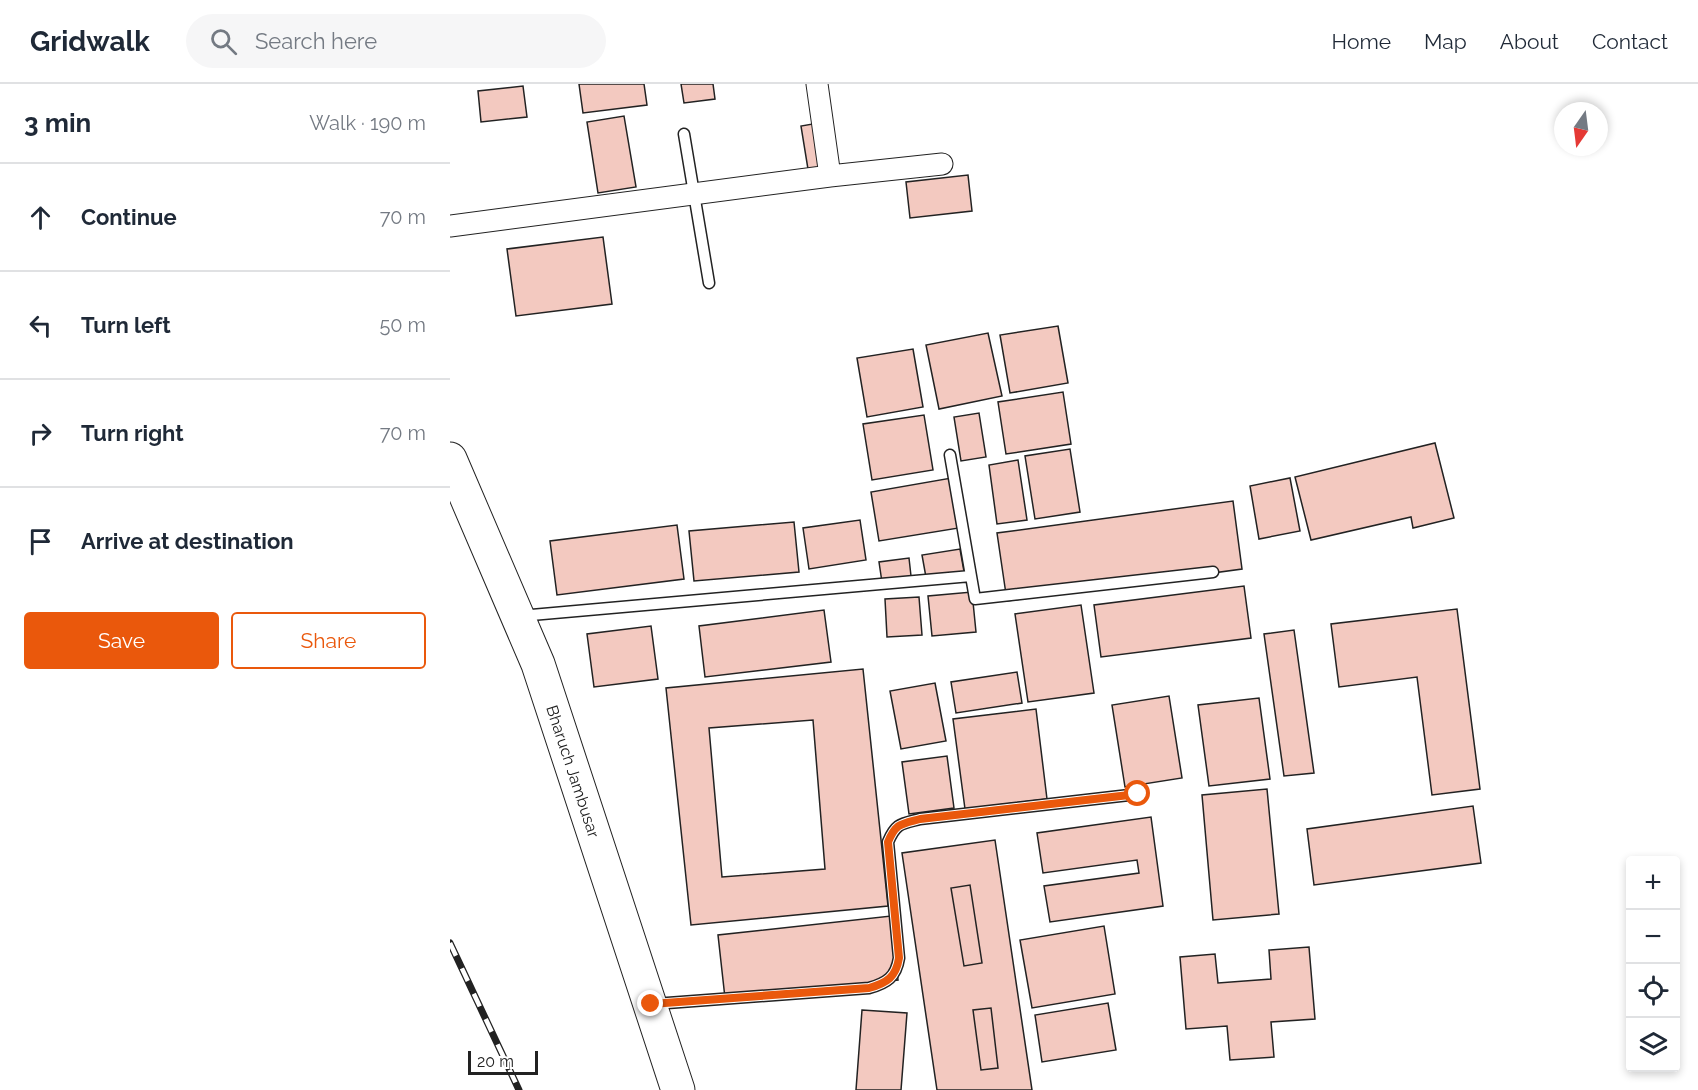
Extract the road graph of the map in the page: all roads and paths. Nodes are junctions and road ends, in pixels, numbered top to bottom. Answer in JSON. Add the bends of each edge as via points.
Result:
{"nodes":[{"id":1,"x":818,"y":84,"type":"edge"},
{"id":2,"x":684,"y":134,"type":"dead end"},
{"id":3,"x":942,"y":164,"type":"dead end"},
{"id":4,"x":830,"y":176,"type":"junction"},
{"id":5,"x":693,"y":195,"type":"junction"},
{"id":6,"x":450,"y":226,"type":"edge"},
{"id":7,"x":709,"y":284,"type":"dead end"},
{"id":8,"x":950,"y":455,"type":"dead end"},
{"id":9,"x":450,"y":459,"type":"edge"},
{"id":10,"x":1213,"y":572,"type":"dead end"},
{"id":11,"x":971,"y":576,"type":"junction"},
{"id":12,"x":518,"y":616,"type":"junction"},
{"id":13,"x":1138,"y":794,"type":"dead end"},
{"id":14,"x":651,"y":1004,"type":"junction"},
{"id":15,"x":678,"y":1090,"type":"edge"}],
"edges":[{"from":1,"to":4,"type":"street"},
{"from":2,"to":5,"type":"lane"},
{"from":3,"to":4,"type":"street"},
{"from":4,"to":5,"type":"street"},
{"from":5,"to":6,"type":"street"},
{"from":5,"to":7,"type":"lane"},
{"from":8,"to":11,"type":"lane"},
{"from":9,"to":12,"type":"highway","name":"Bharuch Jambusar"},
{"from":10,"to":11,"type":"lane","via":[[975,599]]},
{"from":11,"to":12,"type":"lane"},
{"from":12,"to":14,"type":"highway","name":"Bharuch Jambusar","via":[[538,663]]},
{"from":13,"to":14,"type":"lane","via":[[920,819],[898,825],[888,842],[899,958],[897,971],[886,983],[869,988]]},
{"from":14,"to":15,"type":"highway","name":"Bharuch Jambusar"}]}
